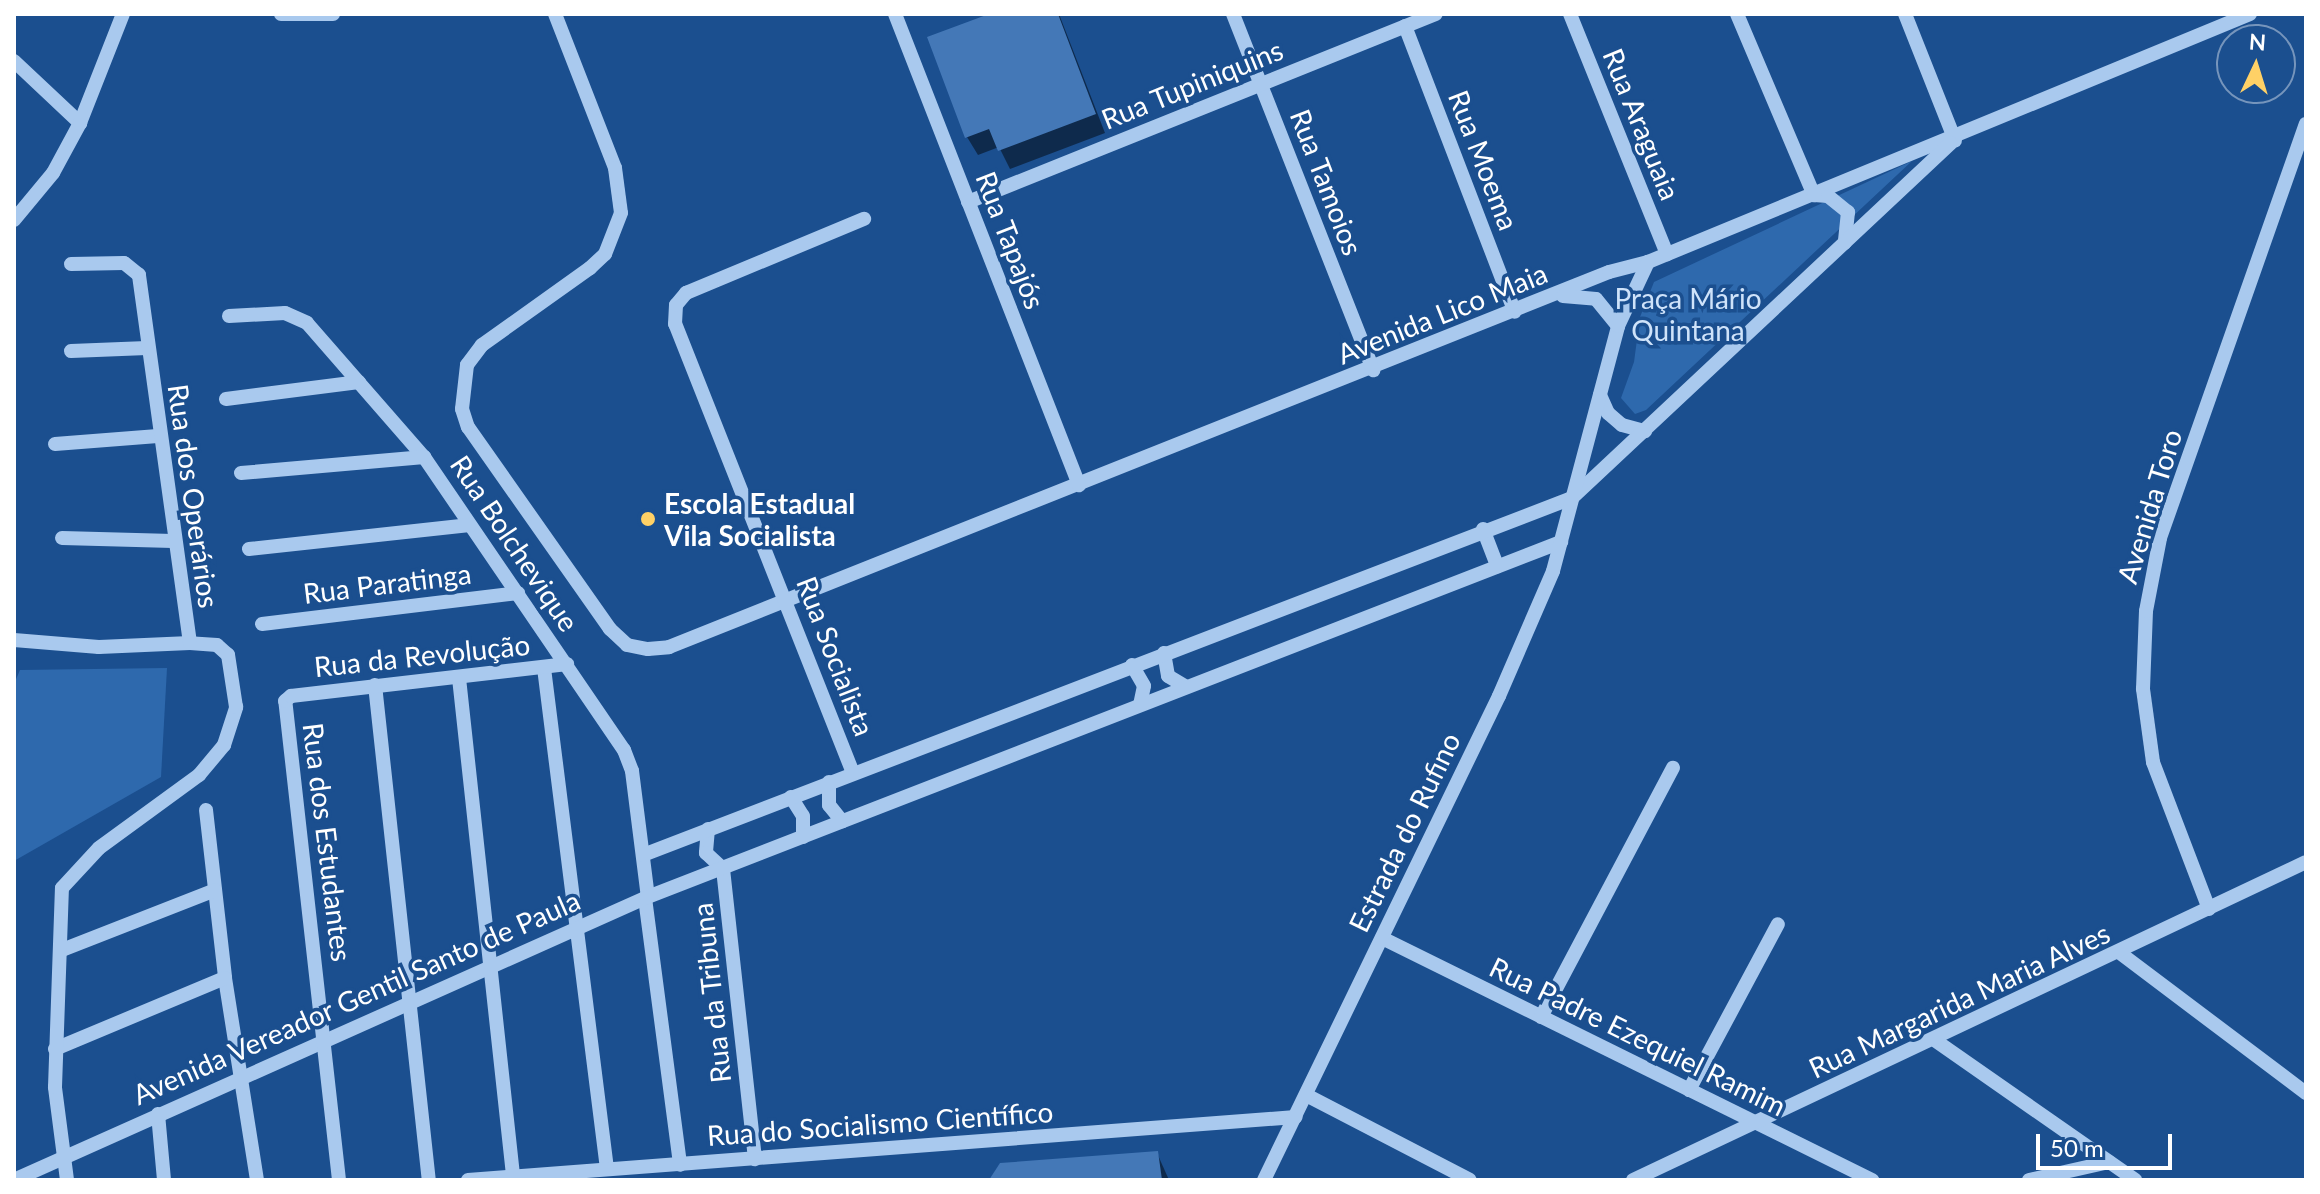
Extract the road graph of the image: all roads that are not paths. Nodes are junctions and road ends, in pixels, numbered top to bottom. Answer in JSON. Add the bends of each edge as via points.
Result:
{"nodes":[{"id":1,"x":123,"y":14,"type":"edge"},
{"id":2,"x":281,"y":14,"type":"edge"},
{"id":3,"x":333,"y":14,"type":"edge"},
{"id":4,"x":895,"y":14,"type":"edge"},
{"id":5,"x":1233,"y":14,"type":"edge"},
{"id":6,"x":1436,"y":14,"type":"edge"},
{"id":7,"x":1570,"y":14,"type":"edge"},
{"id":8,"x":1737,"y":14,"type":"edge"},
{"id":9,"x":1905,"y":14,"type":"edge"},
{"id":10,"x":2246,"y":15,"type":"edge"},
{"id":11,"x":560,"y":16,"type":"edge"},
{"id":12,"x":1405,"y":26,"type":"junction"},
{"id":13,"x":14,"y":61,"type":"edge"},
{"id":14,"x":1261,"y":84,"type":"junction"},
{"id":15,"x":80,"y":123,"type":"junction"},
{"id":16,"x":2306,"y":124,"type":"edge"},
{"id":17,"x":1955,"y":140,"type":"junction"},
{"id":18,"x":1814,"y":195,"type":"junction"},
{"id":19,"x":968,"y":202,"type":"junction"},
{"id":20,"x":864,"y":219,"type":"dead end"},
{"id":21,"x":14,"y":220,"type":"edge"},
{"id":22,"x":1844,"y":243,"type":"junction"},
{"id":23,"x":1667,"y":254,"type":"junction"},
{"id":24,"x":1648,"y":262,"type":"junction"},
{"id":25,"x":71,"y":264,"type":"dead end"},
{"id":26,"x":1550,"y":297,"type":"junction"},
{"id":27,"x":1515,"y":312,"type":"junction"},
{"id":28,"x":229,"y":316,"type":"dead end"},
{"id":29,"x":1618,"y":326,"type":"junction"},
{"id":30,"x":147,"y":348,"type":"junction"},
{"id":31,"x":71,"y":351,"type":"dead end"},
{"id":32,"x":1373,"y":370,"type":"junction"},
{"id":33,"x":359,"y":382,"type":"junction"},
{"id":34,"x":1600,"y":394,"type":"junction"},
{"id":35,"x":226,"y":399,"type":"dead end"},
{"id":36,"x":1645,"y":431,"type":"junction"},
{"id":37,"x":158,"y":436,"type":"junction"},
{"id":38,"x":55,"y":444,"type":"dead end"},
{"id":39,"x":424,"y":457,"type":"junction"},
{"id":40,"x":241,"y":473,"type":"dead end"},
{"id":41,"x":1079,"y":485,"type":"junction"},
{"id":42,"x":1572,"y":498,"type":"junction"},
{"id":43,"x":470,"y":525,"type":"junction"},
{"id":44,"x":1483,"y":529,"type":"junction"},
{"id":45,"x":62,"y":538,"type":"dead end"},
{"id":46,"x":173,"y":541,"type":"junction"},
{"id":47,"x":1561,"y":542,"type":"junction"},
{"id":48,"x":249,"y":549,"type":"dead end"},
{"id":49,"x":1497,"y":566,"type":"junction"},
{"id":50,"x":518,"y":593,"type":"junction"},
{"id":51,"x":786,"y":601,"type":"junction"},
{"id":52,"x":262,"y":624,"type":"dead end"},
{"id":53,"x":14,"y":640,"type":"edge"},
{"id":54,"x":190,"y":643,"type":"junction"},
{"id":55,"x":1164,"y":653,"type":"junction"},
{"id":56,"x":567,"y":664,"type":"junction"},
{"id":57,"x":1132,"y":665,"type":"junction"},
{"id":58,"x":544,"y":668,"type":"junction"},
{"id":59,"x":459,"y":678,"type":"junction"},
{"id":60,"x":375,"y":685,"type":"junction"},
{"id":61,"x":1186,"y":687,"type":"junction"},
{"id":62,"x":285,"y":701,"type":"joint"},
{"id":63,"x":1140,"y":705,"type":"junction"},
{"id":64,"x":1673,"y":768,"type":"dead end"},
{"id":65,"x":853,"y":773,"type":"junction"},
{"id":66,"x":829,"y":782,"type":"junction"},
{"id":67,"x":791,"y":797,"type":"junction"},
{"id":68,"x":206,"y":810,"type":"dead end"},
{"id":69,"x":842,"y":821,"type":"junction"},
{"id":70,"x":708,"y":829,"type":"junction"},
{"id":71,"x":803,"y":837,"type":"junction"},
{"id":72,"x":643,"y":855,"type":"junction"},
{"id":73,"x":2306,"y":862,"type":"edge"},
{"id":74,"x":723,"y":869,"type":"junction"},
{"id":75,"x":215,"y":890,"type":"junction"},
{"id":76,"x":647,"y":898,"type":"junction"},
{"id":77,"x":2209,"y":909,"type":"junction"},
{"id":78,"x":1778,"y":924,"type":"dead end"},
{"id":79,"x":576,"y":927,"type":"junction"},
{"id":80,"x":1382,"y":938,"type":"junction"},
{"id":81,"x":62,"y":950,"type":"junction"},
{"id":82,"x":2120,"y":953,"type":"junction"},
{"id":83,"x":491,"y":964,"type":"junction"},
{"id":84,"x":225,"y":978,"type":"junction"},
{"id":85,"x":411,"y":1001,"type":"junction"},
{"id":86,"x":1541,"y":1017,"type":"junction"},
{"id":87,"x":326,"y":1039,"type":"junction"},
{"id":88,"x":1936,"y":1041,"type":"junction"},
{"id":89,"x":55,"y":1049,"type":"junction"},
{"id":90,"x":242,"y":1076,"type":"junction"},
{"id":91,"x":1689,"y":1090,"type":"junction"},
{"id":92,"x":2306,"y":1093,"type":"edge"},
{"id":93,"x":1308,"y":1096,"type":"junction"},
{"id":94,"x":158,"y":1114,"type":"junction"},
{"id":95,"x":1296,"y":1117,"type":"junction"},
{"id":96,"x":1757,"y":1123,"type":"junction"},
{"id":97,"x":64,"y":1154,"type":"junction"},
{"id":98,"x":755,"y":1159,"type":"junction"},
{"id":99,"x":2109,"y":1162,"type":"junction"},
{"id":100,"x":680,"y":1165,"type":"junction"},
{"id":101,"x":607,"y":1169,"type":"junction"},
{"id":102,"x":254,"y":1173,"type":"edge"},
{"id":103,"x":513,"y":1175,"type":"junction"},
{"id":104,"x":14,"y":1180,"type":"edge"},
{"id":105,"x":67,"y":1180,"type":"edge"},
{"id":106,"x":164,"y":1180,"type":"edge"},
{"id":107,"x":339,"y":1180,"type":"edge"},
{"id":108,"x":429,"y":1180,"type":"edge"},
{"id":109,"x":468,"y":1180,"type":"edge"},
{"id":110,"x":1264,"y":1180,"type":"edge"},
{"id":111,"x":1470,"y":1180,"type":"edge"},
{"id":112,"x":1633,"y":1180,"type":"edge"},
{"id":113,"x":1872,"y":1180,"type":"edge"},
{"id":114,"x":2029,"y":1180,"type":"edge"},
{"id":115,"x":2135,"y":1180,"type":"edge"}],
"edges":[{"from":1,"to":15,"type":"street"},
{"from":2,"to":3,"type":"street"},
{"from":4,"to":19,"type":"street","name":"Rua Tapajós"},
{"from":5,"to":14,"type":"street","name":"Rua Tamoios"},
{"from":6,"to":12,"type":"street","name":"Rua Tupiniquins"},
{"from":7,"to":23,"type":"street","name":"Rua Araguaia"},
{"from":8,"to":18,"type":"street"},
{"from":9,"to":17,"type":"street"},
{"from":10,"to":17,"type":"street","name":"Avenida Lico Maia"},
{"from":11,"to":51,"type":"street","name":"Avenida Lico Maia","via":[[615,168],[621,213],[605,254],[482,345],[467,365],[462,409],[468,427],[610,629],[627,645],[669,647]]},
{"from":12,"to":14,"type":"street","name":"Rua Tupiniquins"},
{"from":12,"to":27,"type":"street","name":"Rua Moema"},
{"from":13,"to":15,"type":"street"},
{"from":14,"to":19,"type":"street","name":"Rua Tupiniquins"},
{"from":14,"to":32,"type":"street","name":"Rua Tamoios"},
{"from":15,"to":21,"type":"street","via":[[53,173]]},
{"from":16,"to":77,"type":"street","name":"Avenida Toro","via":[[2160,538],[2146,611],[2143,689],[2153,762]]},
{"from":17,"to":18,"type":"street","name":"Avenida Lico Maia"},
{"from":17,"to":22,"type":"street"},
{"from":18,"to":22,"type":"street","via":[[1828,196],[1848,212]]},
{"from":18,"to":23,"type":"street","name":"Avenida Lico Maia"},
{"from":19,"to":41,"type":"street","name":"Rua Tapajós"},
{"from":20,"to":51,"type":"street","name":"Rua Socialista","via":[[714,277],[676,305],[675,324],[685,354]]},
{"from":22,"to":36,"type":"street"},
{"from":23,"to":24,"type":"street","name":"Avenida Lico Maia"},
{"from":24,"to":26,"type":"street","name":"Avenida Lico Maia"},
{"from":24,"to":29,"type":"street","name":"Estrada do Rufino"},
{"from":25,"to":30,"type":"street","name":"Rua dos Operários","via":[[124,263],[139,275]]},
{"from":26,"to":27,"type":"street","name":"Avenida Lico Maia"},
{"from":26,"to":29,"type":"street","via":[[1596,299]]},
{"from":27,"to":32,"type":"street","name":"Avenida Lico Maia"},
{"from":28,"to":33,"type":"street","name":"Rua Bolchevique","via":[[296,316],[323,338]]},
{"from":29,"to":34,"type":"street","name":"Estrada do Rufino"},
{"from":30,"to":31,"type":"street"},
{"from":30,"to":37,"type":"street","name":"Rua dos Operários"},
{"from":32,"to":41,"type":"street","name":"Avenida Lico Maia"},
{"from":33,"to":35,"type":"street"},
{"from":33,"to":39,"type":"street","name":"Rua Bolchevique"},
{"from":34,"to":36,"type":"street","via":[[1615,419]]},
{"from":34,"to":42,"type":"street","name":"Estrada do Rufino"},
{"from":36,"to":42,"type":"street"},
{"from":37,"to":38,"type":"street"},
{"from":37,"to":46,"type":"street","name":"Rua dos Operários"},
{"from":39,"to":40,"type":"street"},
{"from":39,"to":43,"type":"street","name":"Rua Bolchevique"},
{"from":41,"to":51,"type":"street","name":"Avenida Lico Maia"},
{"from":42,"to":44,"type":"street"},
{"from":42,"to":47,"type":"street","name":"Estrada do Rufino"},
{"from":43,"to":48,"type":"street"},
{"from":43,"to":50,"type":"street","name":"Rua Bolchevique"},
{"from":44,"to":49,"type":"street"},
{"from":44,"to":55,"type":"street"},
{"from":45,"to":46,"type":"street"},
{"from":46,"to":54,"type":"street","name":"Rua dos Operários"},
{"from":47,"to":49,"type":"street","name":"Avenida Vereador Gentil Santo de Paula"},
{"from":47,"to":80,"type":"street","name":"Estrada do Rufino","via":[[1499,696]]},
{"from":49,"to":61,"type":"street","name":"Avenida Vereador Gentil Santo de Paula"},
{"from":50,"to":52,"type":"street","name":"Rua Paratinga"},
{"from":50,"to":56,"type":"street","name":"Rua Bolchevique"},
{"from":51,"to":65,"type":"street","name":"Rua Socialista"},
{"from":53,"to":54,"type":"street","via":[[99,647]]},
{"from":54,"to":81,"type":"street","name":"Rua dos Operários","via":[[217,645],[228,655],[236,707],[233,726],[199,775],[74,872],[62,888]]},
{"from":55,"to":57,"type":"street"},
{"from":55,"to":61,"type":"street","via":[[1168,676]]},
{"from":56,"to":58,"type":"street","name":"Rua da Revolução"},
{"from":56,"to":72,"type":"street","name":"Rua Bolchevique","via":[[624,750]]},
{"from":57,"to":63,"type":"street","via":[[1144,686]]},
{"from":57,"to":65,"type":"street"},
{"from":58,"to":59,"type":"street","name":"Rua da Revolução"},
{"from":58,"to":79,"type":"street"},
{"from":59,"to":60,"type":"street","name":"Rua da Revolução"},
{"from":59,"to":83,"type":"street"},
{"from":60,"to":62,"type":"street","name":"Rua da Revolução"},
{"from":60,"to":85,"type":"street"},
{"from":61,"to":63,"type":"street","name":"Avenida Vereador Gentil Santo de Paula"},
{"from":62,"to":87,"type":"street","name":"Rua dos Estudantes"},
{"from":63,"to":69,"type":"street","name":"Avenida Vereador Gentil Santo de Paula"},
{"from":64,"to":86,"type":"street"},
{"from":65,"to":66,"type":"street"},
{"from":66,"to":67,"type":"street"},
{"from":66,"to":69,"type":"street","via":[[829,805]]},
{"from":67,"to":70,"type":"street"},
{"from":67,"to":71,"type":"street","via":[[803,816]]},
{"from":68,"to":75,"type":"street"},
{"from":69,"to":71,"type":"street","name":"Avenida Vereador Gentil Santo de Paula"},
{"from":70,"to":72,"type":"street"},
{"from":70,"to":74,"type":"street","via":[[706,853]]},
{"from":71,"to":74,"type":"street","name":"Avenida Vereador Gentil Santo de Paula"},
{"from":72,"to":76,"type":"street","name":"Rua Bolchevique"},
{"from":73,"to":77,"type":"street","name":"Rua Margarida Maria Alves"},
{"from":74,"to":76,"type":"street","name":"Avenida Vereador Gentil Santo de Paula"},
{"from":74,"to":98,"type":"street","name":"Rua da Tribuna"},
{"from":75,"to":81,"type":"street"},
{"from":75,"to":84,"type":"street"},
{"from":76,"to":79,"type":"street","name":"Avenida Vereador Gentil Santo de Paula"},
{"from":76,"to":100,"type":"street","name":"Rua Bolchevique"},
{"from":77,"to":82,"type":"street","name":"Rua Margarida Maria Alves"},
{"from":78,"to":91,"type":"street"},
{"from":79,"to":83,"type":"street","name":"Avenida Vereador Gentil Santo de Paula"},
{"from":79,"to":101,"type":"street"},
{"from":80,"to":86,"type":"street","name":"Rua Padre Ezequiel Ramim"},
{"from":80,"to":93,"type":"street","name":"Estrada do Rufino"},
{"from":81,"to":89,"type":"street","name":"Rua dos Operários"},
{"from":82,"to":88,"type":"street","name":"Rua Margarida Maria Alves"},
{"from":82,"to":92,"type":"street"},
{"from":83,"to":85,"type":"street","name":"Avenida Vereador Gentil Santo de Paula"},
{"from":83,"to":103,"type":"street"},
{"from":84,"to":89,"type":"street"},
{"from":84,"to":90,"type":"street"},
{"from":85,"to":87,"type":"street","name":"Avenida Vereador Gentil Santo de Paula"},
{"from":85,"to":108,"type":"street"},
{"from":86,"to":91,"type":"street","name":"Rua Padre Ezequiel Ramim"},
{"from":87,"to":90,"type":"street","name":"Avenida Vereador Gentil Santo de Paula"},
{"from":87,"to":107,"type":"street","name":"Rua dos Estudantes"},
{"from":88,"to":96,"type":"street","name":"Rua Margarida Maria Alves"},
{"from":88,"to":99,"type":"street"},
{"from":89,"to":97,"type":"street","name":"Rua dos Operários"},
{"from":90,"to":94,"type":"street","name":"Avenida Vereador Gentil Santo de Paula"},
{"from":90,"to":102,"type":"street"},
{"from":91,"to":96,"type":"street","name":"Rua Padre Ezequiel Ramim"},
{"from":93,"to":95,"type":"street","name":"Estrada do Rufino"},
{"from":93,"to":111,"type":"street"},
{"from":94,"to":97,"type":"street","name":"Avenida Vereador Gentil Santo de Paula"},
{"from":94,"to":106,"type":"street"},
{"from":95,"to":98,"type":"street","name":"Rua do Socialismo Científico"},
{"from":95,"to":110,"type":"street","name":"Estrada do Rufino"},
{"from":96,"to":112,"type":"street","name":"Rua Margarida Maria Alves"},
{"from":96,"to":113,"type":"street","name":"Rua Padre Ezequiel Ramim"},
{"from":97,"to":104,"type":"street","name":"Avenida Vereador Gentil Santo de Paula"},
{"from":97,"to":105,"type":"street","name":"Rua dos Operários"},
{"from":98,"to":100,"type":"street","name":"Rua do Socialismo Científico"},
{"from":99,"to":114,"type":"street"},
{"from":99,"to":115,"type":"street"},
{"from":100,"to":101,"type":"street","name":"Rua do Socialismo Científico"},
{"from":101,"to":103,"type":"street","name":"Rua do Socialismo Científico"},
{"from":103,"to":109,"type":"street","name":"Rua do Socialismo Científico"}]}
